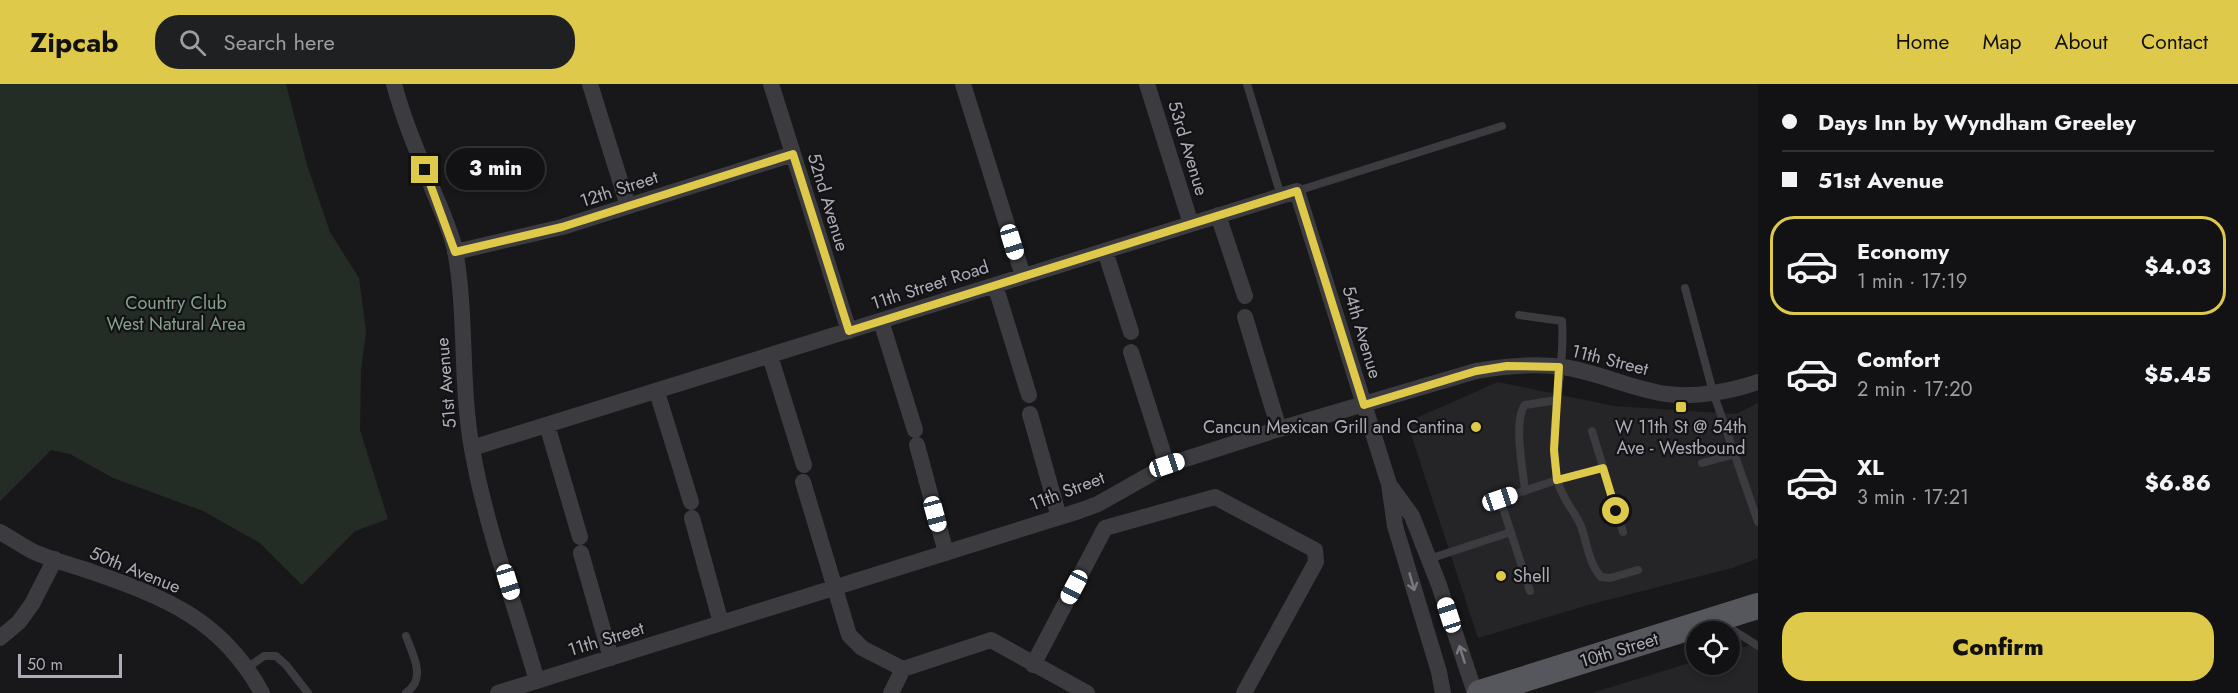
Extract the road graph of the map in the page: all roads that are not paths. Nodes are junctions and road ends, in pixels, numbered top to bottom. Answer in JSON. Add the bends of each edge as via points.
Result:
{"nodes":[{"id":1,"x":394,"y":84,"type":"edge"},
{"id":2,"x":590,"y":84,"type":"edge"},
{"id":3,"x":771,"y":84,"type":"edge"},
{"id":4,"x":963,"y":84,"type":"edge"},
{"id":5,"x":1148,"y":84,"type":"edge"},
{"id":6,"x":1247,"y":84,"type":"edge"},
{"id":7,"x":1502,"y":126,"type":"dead end"},
{"id":8,"x":793,"y":154,"type":"junction"},
{"id":9,"x":1297,"y":191,"type":"junction"},
{"id":10,"x":1281,"y":196,"type":"junction"},
{"id":11,"x":628,"y":206,"type":"junction"},
{"id":12,"x":1218,"y":215,"type":"junction"},
{"id":13,"x":1191,"y":224,"type":"junction"},
{"id":14,"x":1105,"y":251,"type":"junction"},
{"id":15,"x":455,"y":252,"type":"junction"},
{"id":16,"x":1023,"y":276,"type":"junction"},
{"id":17,"x":995,"y":285,"type":"junction"},
{"id":18,"x":1685,"y":288,"type":"dead end"},
{"id":19,"x":1245,"y":296,"type":"dead end"},
{"id":20,"x":1519,"y":315,"type":"dead end"},
{"id":21,"x":1245,"y":317,"type":"dead end"},
{"id":22,"x":881,"y":321,"type":"junction"},
{"id":23,"x":849,"y":331,"type":"junction"},
{"id":24,"x":1131,"y":332,"type":"dead end"},
{"id":25,"x":1131,"y":352,"type":"dead end"},
{"id":26,"x":770,"y":356,"type":"junction"},
{"id":27,"x":1559,"y":367,"type":"junction"},
{"id":28,"x":1758,"y":382,"type":"edge"},
{"id":29,"x":657,"y":392,"type":"junction"},
{"id":30,"x":1713,"y":392,"type":"junction"},
{"id":31,"x":1029,"y":395,"type":"dead end"},
{"id":32,"x":1557,"y":400,"type":"junction"},
{"id":33,"x":1364,"y":405,"type":"junction"},
{"id":34,"x":1030,"y":414,"type":"dead end"},
{"id":35,"x":547,"y":425,"type":"junction"},
{"id":36,"x":1279,"y":429,"type":"junction"},
{"id":37,"x":1592,"y":431,"type":"dead end"},
{"id":38,"x":472,"y":448,"type":"junction"},
{"id":39,"x":1735,"y":454,"type":"junction"},
{"id":40,"x":1702,"y":463,"type":"dead end"},
{"id":41,"x":804,"y":465,"type":"dead end"},
{"id":42,"x":1167,"y":465,"type":"junction"},
{"id":43,"x":1603,"y":468,"type":"junction"},
{"id":44,"x":1557,"y":480,"type":"junction"},
{"id":45,"x":803,"y":482,"type":"dead end"},
{"id":46,"x":1389,"y":484,"type":"junction"},
{"id":47,"x":1525,"y":490,"type":"junction"},
{"id":48,"x":1098,"y":504,"type":"junction"},
{"id":49,"x":1059,"y":517,"type":"junction"},
{"id":50,"x":1758,"y":522,"type":"edge"},
{"id":51,"x":1105,"y":528,"type":"junction"},
{"id":52,"x":0,"y":532,"type":"edge"},
{"id":53,"x":1511,"y":532,"type":"junction"},
{"id":54,"x":1623,"y":532,"type":"dead end"},
{"id":55,"x":946,"y":553,"type":"junction"},
{"id":56,"x":55,"y":559,"type":"junction"},
{"id":57,"x":1429,"y":559,"type":"junction"},
{"id":58,"x":1638,"y":570,"type":"dead end"},
{"id":59,"x":835,"y":588,"type":"junction"},
{"id":60,"x":1530,"y":591,"type":"dead end"},
{"id":61,"x":1758,"y":606,"type":"edge"},
{"id":62,"x":1717,"y":620,"type":"junction"},
{"id":63,"x":722,"y":623,"type":"junction"},
{"id":64,"x":406,"y":636,"type":"dead end"},
{"id":65,"x":0,"y":638,"type":"edge"},
{"id":66,"x":1758,"y":646,"type":"edge"},
{"id":67,"x":611,"y":658,"type":"junction"},
{"id":68,"x":1033,"y":664,"type":"junction"},
{"id":69,"x":247,"y":668,"type":"junction"},
{"id":70,"x":903,"y":669,"type":"junction"},
{"id":71,"x":531,"y":686,"type":"edge"},
{"id":72,"x":262,"y":693,"type":"edge"},
{"id":73,"x":308,"y":693,"type":"edge"},
{"id":74,"x":405,"y":693,"type":"edge"},
{"id":75,"x":498,"y":693,"type":"edge"},
{"id":76,"x":891,"y":693,"type":"edge"},
{"id":77,"x":1087,"y":693,"type":"edge"},
{"id":78,"x":1244,"y":693,"type":"edge"},
{"id":79,"x":1443,"y":693,"type":"edge"},
{"id":80,"x":1475,"y":693,"type":"edge"},
{"id":81,"x":1480,"y":693,"type":"edge"}],
"edges":[{"from":1,"to":15,"type":"street","name":"51st Avenue"},
{"from":2,"to":11,"type":"street"},
{"from":3,"to":8,"type":"street","name":"52nd Avenue"},
{"from":4,"to":16,"type":"street"},
{"from":5,"to":13,"type":"street","name":"53rd Avenue"},
{"from":6,"to":10,"type":"lane"},
{"from":7,"to":9,"type":"lane"},
{"from":8,"to":11,"type":"street","name":"12th Street"},
{"from":8,"to":23,"type":"street","name":"52nd Avenue"},
{"from":9,"to":10,"type":"street","name":"11th Street Road"},
{"from":9,"to":33,"type":"street","name":"54th Avenue"},
{"from":10,"to":12,"type":"street","name":"11th Street Road"},
{"from":11,"to":15,"type":"street","name":"12th Street","via":[[562,227]]},
{"from":12,"to":13,"type":"street","name":"11th Street Road"},
{"from":12,"to":19,"type":"street"},
{"from":13,"to":14,"type":"street","name":"11th Street Road"},
{"from":14,"to":16,"type":"street","name":"11th Street Road"},
{"from":14,"to":24,"type":"street"},
{"from":15,"to":38,"type":"street","name":"51st Avenue"},
{"from":16,"to":17,"type":"street","name":"11th Street Road"},
{"from":17,"to":22,"type":"street","name":"11th Street Road"},
{"from":17,"to":31,"type":"street"},
{"from":18,"to":30,"type":"lane"},
{"from":20,"to":27,"type":"lane","via":[[1563,321]]},
{"from":21,"to":36,"type":"street"},
{"from":22,"to":23,"type":"street","name":"11th Street Road"},
{"from":22,"to":55,"type":"street"},
{"from":23,"to":26,"type":"street","name":"11th Street Road"},
{"from":25,"to":42,"type":"street"},
{"from":26,"to":29,"type":"street","name":"11th Street Road"},
{"from":26,"to":41,"type":"street"},
{"from":27,"to":30,"type":"street","name":"11th Street","via":[[1667,394]]},
{"from":27,"to":32,"type":"lane"},
{"from":27,"to":33,"type":"street","name":"11th Street","via":[[1507,366],[1476,371]]},
{"from":28,"to":30,"type":"street","name":"11th Street"},
{"from":29,"to":35,"type":"street","name":"11th Street Road"},
{"from":29,"to":63,"type":"street"},
{"from":30,"to":39,"type":"lane"},
{"from":32,"to":44,"type":"lane"},
{"from":32,"to":47,"type":"lane","via":[[1525,405],[1520,411]]},
{"from":33,"to":36,"type":"street","name":"11th Street"},
{"from":33,"to":46,"type":"street","name":"54th Avenue"},
{"from":34,"to":49,"type":"street"},
{"from":35,"to":38,"type":"street","name":"11th Street Road"},
{"from":35,"to":67,"type":"street"},
{"from":36,"to":42,"type":"street","name":"11th Street"},
{"from":37,"to":43,"type":"lane"},
{"from":38,"to":71,"type":"street","name":"51st Avenue"},
{"from":39,"to":40,"type":"lane"},
{"from":39,"to":50,"type":"lane"},
{"from":42,"to":48,"type":"street","name":"11th Street"},
{"from":43,"to":44,"type":"lane"},
{"from":43,"to":54,"type":"lane"},
{"from":44,"to":47,"type":"lane"},
{"from":44,"to":58,"type":"lane","via":[[1601,577]]},
{"from":45,"to":59,"type":"street"},
{"from":46,"to":57,"type":"street","name":"54th Avenue","via":[[1412,516]]},
{"from":46,"to":79,"type":"street","name":"54th Avenue","one_way":true,"via":[[1395,526]]},
{"from":47,"to":53,"type":"lane","via":[[1500,499]]},
{"from":48,"to":49,"type":"street","name":"11th Street"},
{"from":48,"to":51,"type":"street"},
{"from":49,"to":55,"type":"street","name":"11th Street"},
{"from":51,"to":68,"type":"street"},
{"from":51,"to":78,"type":"street","via":[[1215,497],[1315,550],[1316,562]]},
{"from":52,"to":56,"type":"street","name":"50th Avenue"},
{"from":53,"to":57,"type":"lane"},
{"from":53,"to":60,"type":"lane"},
{"from":55,"to":59,"type":"street","name":"11th Street"},
{"from":56,"to":65,"type":"street","via":[[32,604]]},
{"from":56,"to":69,"type":"street","name":"50th Avenue","via":[[166,599],[226,642]]},
{"from":80,"to":57,"type":"street","name":"54th Avenue","one_way":true},
{"from":59,"to":63,"type":"street","name":"11th Street"},
{"from":59,"to":70,"type":"street","via":[[854,642]]},
{"from":61,"to":62,"type":"main road","name":"10th Street"},
{"from":62,"to":66,"type":"lane"},
{"from":62,"to":81,"type":"main road","name":"10th Street"},
{"from":63,"to":67,"type":"street","name":"11th Street"},
{"from":64,"to":74,"type":"lane","via":[[417,671],[413,687]]},
{"from":67,"to":71,"type":"street","name":"11th Street"},
{"from":68,"to":70,"type":"street","via":[[991,640]]},
{"from":68,"to":77,"type":"street"},
{"from":69,"to":72,"type":"street","name":"50th Avenue"},
{"from":69,"to":73,"type":"lane","via":[[264,656],[276,656]]},
{"from":70,"to":76,"type":"street"},
{"from":71,"to":75,"type":"street","name":"11th Street"}]}
